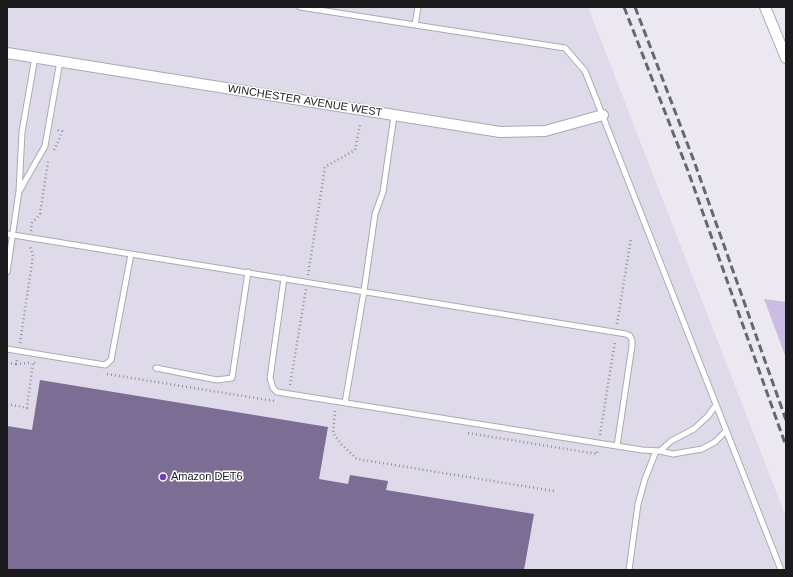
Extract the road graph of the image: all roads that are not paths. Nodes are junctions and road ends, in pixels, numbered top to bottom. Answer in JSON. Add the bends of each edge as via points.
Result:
{"nodes":[{"id":1,"x":300,"y":7,"type":"edge"},
{"id":2,"x":418,"y":7,"type":"edge"},
{"id":3,"x":765,"y":7,"type":"edge"},
{"id":4,"x":415,"y":25,"type":"junction"},
{"id":5,"x":7,"y":52,"type":"edge"},
{"id":6,"x":35,"y":57,"type":"junction"},
{"id":7,"x":786,"y":58,"type":"edge"},
{"id":8,"x":60,"y":61,"type":"junction"},
{"id":9,"x":603,"y":115,"type":"junction"},
{"id":10,"x":394,"y":116,"type":"junction"},
{"id":11,"x":19,"y":191,"type":"junction"},
{"id":12,"x":10,"y":234,"type":"edge"},
{"id":13,"x":132,"y":254,"type":"junction"},
{"id":14,"x":7,"y":272,"type":"edge"},
{"id":15,"x":248,"y":272,"type":"junction"},
{"id":16,"x":284,"y":278,"type":"junction"},
{"id":17,"x":364,"y":291,"type":"junction"},
{"id":18,"x":7,"y":349,"type":"edge"},
{"id":19,"x":156,"y":368,"type":"dead end"},
{"id":20,"x":345,"y":403,"type":"junction"},
{"id":21,"x":716,"y":405,"type":"junction"},
{"id":22,"x":726,"y":431,"type":"junction"},
{"id":23,"x":617,"y":446,"type":"junction"},
{"id":24,"x":658,"y":451,"type":"junction"},
{"id":25,"x":629,"y":570,"type":"edge"},
{"id":26,"x":780,"y":570,"type":"edge"}],
"edges":[{"from":1,"to":4,"type":"lane"},
{"from":2,"to":4,"type":"lane"},
{"from":3,"to":7,"type":"street"},
{"from":4,"to":9,"type":"lane","via":[[565,48],[585,71]]},
{"from":5,"to":6,"type":"street","name":"WINCHESTER AVENUE WEST"},
{"from":6,"to":8,"type":"street","name":"WINCHESTER AVENUE WEST"},
{"from":6,"to":11,"type":"lane","via":[[22,132]]},
{"from":8,"to":10,"type":"street","name":"WINCHESTER AVENUE WEST"},
{"from":8,"to":11,"type":"lane","via":[[44,146]]},
{"from":9,"to":10,"type":"street","name":"WINCHESTER AVENUE WEST","via":[[544,131],[520,132],[489,131]]},
{"from":9,"to":21,"type":"lane"},
{"from":10,"to":17,"type":"lane","via":[[383,192],[375,214]]},
{"from":11,"to":12,"type":"lane"},
{"from":12,"to":13,"type":"lane"},
{"from":12,"to":14,"type":"lane"},
{"from":13,"to":15,"type":"lane"},
{"from":13,"to":18,"type":"lane","via":[[111,360],[105,365]]},
{"from":15,"to":16,"type":"lane"},
{"from":15,"to":19,"type":"lane","via":[[232,378],[217,380]]},
{"from":16,"to":17,"type":"lane"},
{"from":16,"to":20,"type":"lane","via":[[270,378],[273,388],[277,392]]},
{"from":17,"to":20,"type":"lane"},
{"from":17,"to":23,"type":"lane","via":[[616,331],[630,336],[632,346]]},
{"from":20,"to":23,"type":"lane"},
{"from":21,"to":22,"type":"lane"},
{"from":21,"to":24,"type":"lane","via":[[694,429]]},
{"from":22,"to":24,"type":"lane","via":[[702,450],[673,454]]},
{"from":22,"to":26,"type":"lane"},
{"from":23,"to":24,"type":"lane"},
{"from":24,"to":25,"type":"lane","via":[[645,479],[638,504]]}]}
